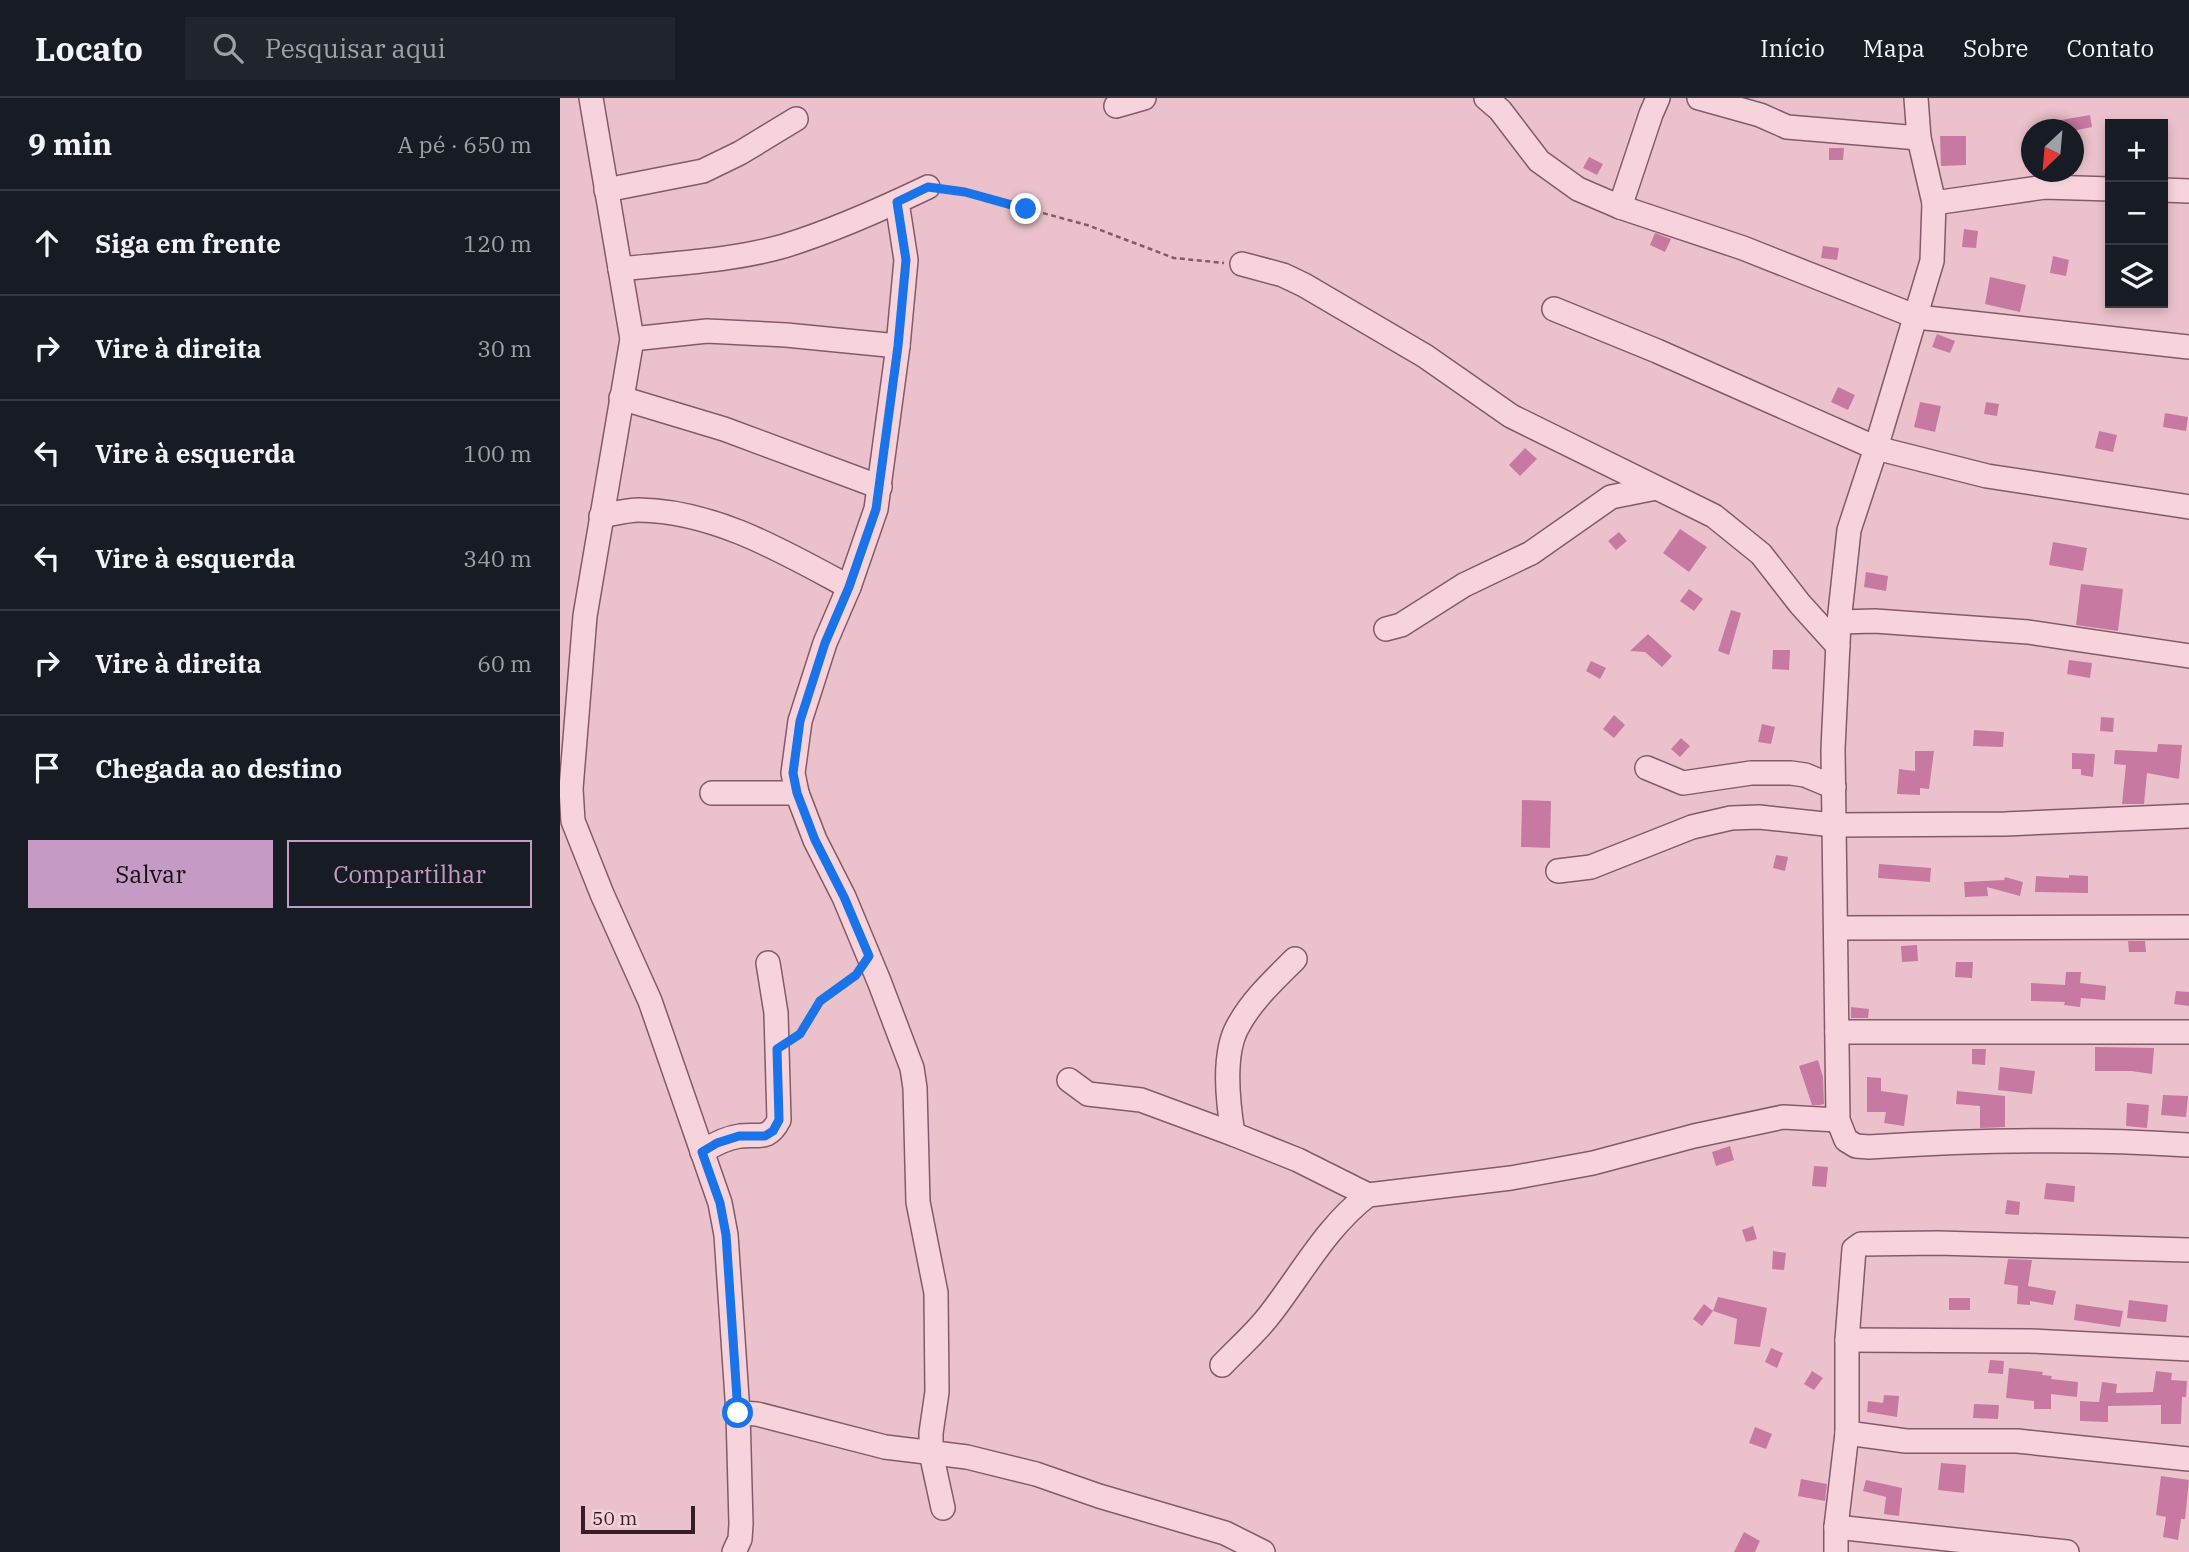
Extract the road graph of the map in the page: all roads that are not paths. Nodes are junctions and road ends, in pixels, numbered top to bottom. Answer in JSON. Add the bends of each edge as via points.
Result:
{"nodes":[{"id":1,"x":591,"y":98,"type":"edge"},
{"id":2,"x":1144,"y":98,"type":"edge"},
{"id":3,"x":1658,"y":98,"type":"edge"},
{"id":4,"x":1699,"y":98,"type":"edge"},
{"id":5,"x":1916,"y":98,"type":"edge"},
{"id":6,"x":1498,"y":102,"type":"edge"},
{"id":7,"x":1116,"y":106,"type":"dead end"},
{"id":8,"x":796,"y":119,"type":"dead end"},
{"id":9,"x":1919,"y":138,"type":"junction"},
{"id":10,"x":928,"y":187,"type":"road end"},
{"id":11,"x":2105,"y":189,"type":"edge"},
{"id":12,"x":606,"y":190,"type":"junction"},
{"id":13,"x":2168,"y":190,"type":"edge"},
{"id":14,"x":2189,"y":191,"type":"edge"},
{"id":15,"x":897,"y":202,"type":"junction"},
{"id":16,"x":1934,"y":203,"type":"junction"},
{"id":17,"x":1620,"y":207,"type":"junction"},
{"id":18,"x":1242,"y":264,"type":"road end"},
{"id":19,"x":620,"y":269,"type":"junction"},
{"id":20,"x":1554,"y":309,"type":"dead end"},
{"id":21,"x":1917,"y":317,"type":"junction"},
{"id":22,"x":632,"y":339,"type":"junction"},
{"id":23,"x":898,"y":346,"type":"junction"},
{"id":24,"x":2189,"y":348,"type":"edge"},
{"id":25,"x":621,"y":398,"type":"junction"},
{"id":26,"x":1876,"y":448,"type":"junction"},
{"id":27,"x":880,"y":487,"type":"junction"},
{"id":28,"x":1656,"y":488,"type":"junction"},
{"id":29,"x":2189,"y":507,"type":"edge"},
{"id":30,"x":601,"y":516,"type":"junction"},
{"id":31,"x":849,"y":587,"type":"junction"},
{"id":32,"x":1839,"y":622,"type":"junction"},
{"id":33,"x":1386,"y":629,"type":"dead end"},
{"id":34,"x":1838,"y":646,"type":"junction"},
{"id":35,"x":2189,"y":656,"type":"edge"},
{"id":36,"x":1647,"y":768,"type":"dead end"},
{"id":37,"x":1834,"y":787,"type":"junction"},
{"id":38,"x":712,"y":793,"type":"dead end"},
{"id":39,"x":797,"y":793,"type":"junction"},
{"id":40,"x":2189,"y":816,"type":"edge"},
{"id":41,"x":1835,"y":825,"type":"junction"},
{"id":42,"x":1558,"y":872,"type":"dead end"},
{"id":43,"x":2189,"y":927,"type":"edge"},
{"id":44,"x":1836,"y":928,"type":"junction"},
{"id":45,"x":1295,"y":959,"type":"dead end"},
{"id":46,"x":768,"y":963,"type":"dead end"},
{"id":47,"x":1837,"y":1032,"type":"junction"},
{"id":48,"x":2189,"y":1032,"type":"edge"},
{"id":49,"x":1069,"y":1080,"type":"dead end"},
{"id":50,"x":1838,"y":1120,"type":"junction"},
{"id":51,"x":1233,"y":1134,"type":"junction"},
{"id":52,"x":2189,"y":1145,"type":"edge"},
{"id":53,"x":702,"y":1152,"type":"junction"},
{"id":54,"x":1368,"y":1195,"type":"junction"},
{"id":55,"x":2189,"y":1250,"type":"edge"},
{"id":56,"x":1847,"y":1340,"type":"junction"},
{"id":57,"x":2189,"y":1349,"type":"edge"},
{"id":58,"x":1222,"y":1365,"type":"dead end"},
{"id":59,"x":738,"y":1413,"type":"junction"},
{"id":60,"x":1847,"y":1433,"type":"junction"},
{"id":61,"x":931,"y":1453,"type":"junction"},
{"id":62,"x":2189,"y":1459,"type":"edge"},
{"id":63,"x":943,"y":1508,"type":"dead end"},
{"id":64,"x":1836,"y":1527,"type":"junction"},
{"id":65,"x":734,"y":1552,"type":"edge"},
{"id":66,"x":1263,"y":1552,"type":"edge"},
{"id":67,"x":1836,"y":1552,"type":"edge"},
{"id":68,"x":2067,"y":1552,"type":"edge"}],
"edges":[{"from":1,"to":12,"type":"street"},
{"from":2,"to":7,"type":"street"},
{"from":3,"to":17,"type":"street"},
{"from":4,"to":9,"type":"street","via":[[1787,127]]},
{"from":5,"to":9,"type":"street"},
{"from":6,"to":17,"type":"street","via":[[1539,161],[1578,189]]},
{"from":8,"to":12,"type":"street","via":[[703,171]]},
{"from":9,"to":16,"type":"street"},
{"from":10,"to":15,"type":"street"},
{"from":11,"to":16,"type":"street","via":[[2045,187]]},
{"from":12,"to":19,"type":"street"},
{"from":13,"to":14,"type":"street"},
{"from":15,"to":19,"type":"street","via":[[784,246]]},
{"from":15,"to":23,"type":"street","via":[[906,260]]},
{"from":16,"to":21,"type":"street","via":[[1932,261]]},
{"from":17,"to":21,"type":"street","via":[[1743,248]]},
{"from":18,"to":28,"type":"street","via":[[1304,285],[1424,356],[1511,416]]},
{"from":19,"to":22,"type":"street"},
{"from":20,"to":26,"type":"street"},
{"from":21,"to":24,"type":"street"},
{"from":21,"to":26,"type":"street"},
{"from":22,"to":23,"type":"street","via":[[707,331]]},
{"from":22,"to":25,"type":"street"},
{"from":23,"to":27,"type":"street"},
{"from":25,"to":27,"type":"street","via":[[724,429]]},
{"from":25,"to":30,"type":"street"},
{"from":26,"to":29,"type":"street","via":[[1987,476]]},
{"from":26,"to":32,"type":"street","via":[[1849,530]]},
{"from":27,"to":31,"type":"street"},
{"from":28,"to":33,"type":"street","via":[[1611,497],[1531,553]]},
{"from":28,"to":34,"type":"street","via":[[1714,516],[1761,554]]},
{"from":30,"to":31,"type":"street","via":[[637,510],[703,518],[775,547]]},
{"from":30,"to":53,"type":"street","via":[[585,616],[571,789],[573,821],[650,1001]]},
{"from":31,"to":39,"type":"street","via":[[800,721],[793,773]]},
{"from":32,"to":34,"type":"street"},
{"from":32,"to":35,"type":"street","via":[[2028,632]]},
{"from":34,"to":37,"type":"street"},
{"from":36,"to":37,"type":"street","via":[[1683,783],[1791,773]]},
{"from":37,"to":41,"type":"street"},
{"from":38,"to":39,"type":"street"},
{"from":39,"to":61,"type":"street","via":[[869,956],[912,1068],[918,1202],[936,1293],[937,1392]]},
{"from":40,"to":41,"type":"street"},
{"from":41,"to":42,"type":"street","via":[[1731,818],[1692,827],[1591,867]]},
{"from":41,"to":44,"type":"street"},
{"from":43,"to":44,"type":"street"},
{"from":44,"to":47,"type":"street"},
{"from":45,"to":51,"type":"street","via":[[1237,1026],[1230,1050],[1228,1105]]},
{"from":46,"to":53,"type":"street","via":[[776,1013],[779,1120],[765,1136],[739,1136]]},
{"from":47,"to":48,"type":"street"},
{"from":47,"to":50,"type":"street"},
{"from":49,"to":51,"type":"street","via":[[1088,1094],[1142,1100]]},
{"from":50,"to":52,"type":"street","via":[[1846,1140],[1869,1147],[1950,1142]]},
{"from":50,"to":54,"type":"street","via":[[1783,1117],[1593,1163]]},
{"from":51,"to":54,"type":"street"},
{"from":53,"to":59,"type":"street","via":[[726,1235]]},
{"from":54,"to":58,"type":"street","via":[[1350,1209],[1269,1316]]},
{"from":55,"to":56,"type":"street","via":[[1861,1244],[1852,1257]]},
{"from":56,"to":57,"type":"street","via":[[2029,1341]]},
{"from":56,"to":60,"type":"street"},
{"from":59,"to":61,"type":"street"},
{"from":59,"to":65,"type":"street","via":[[741,1524]]},
{"from":60,"to":62,"type":"street","via":[[1906,1441],[2017,1441]]},
{"from":60,"to":64,"type":"street"},
{"from":61,"to":63,"type":"street"},
{"from":61,"to":66,"type":"street","via":[[1036,1474],[1224,1534]]},
{"from":64,"to":67,"type":"street"},
{"from":64,"to":68,"type":"street"}]}
